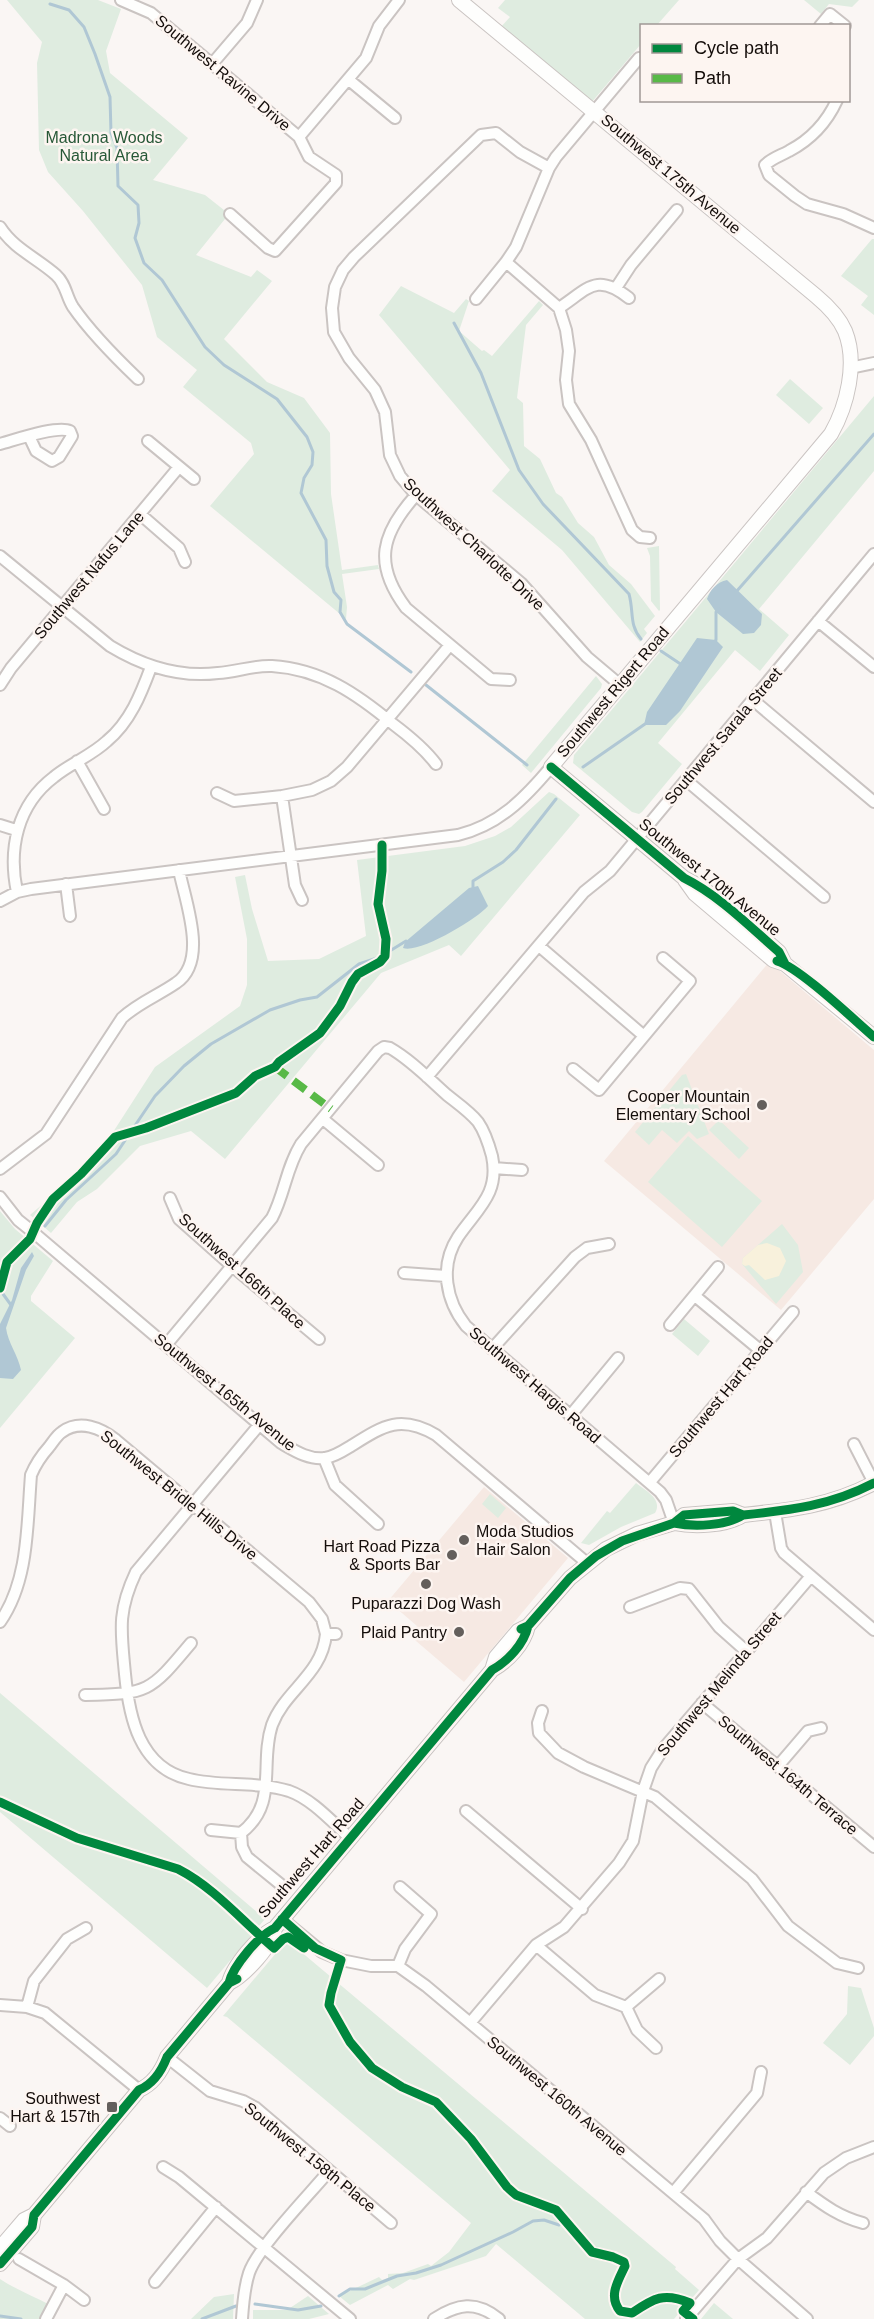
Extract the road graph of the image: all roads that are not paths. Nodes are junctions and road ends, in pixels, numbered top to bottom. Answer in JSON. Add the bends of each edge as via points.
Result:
{"nodes":[{"id":1,"x":121,"y":0,"type":"edge"},
{"id":2,"x":258,"y":0,"type":"edge"},
{"id":3,"x":399,"y":0,"type":"edge"},
{"id":4,"x":459,"y":0,"type":"edge"},
{"id":5,"x":822,"y":24,"type":"edge"},
{"id":6,"x":842,"y":24,"type":"edge"},
{"id":7,"x":639,"y":58,"type":"dead end"},
{"id":8,"x":212,"y":64,"type":"junction"},
{"id":9,"x":349,"y":80,"type":"junction"},
{"id":10,"x":836,"y":102,"type":"edge"},
{"id":11,"x":594,"y":111,"type":"junction"},
{"id":12,"x":395,"y":118,"type":"dead end"},
{"id":13,"x":299,"y":137,"type":"junction"},
{"id":14,"x":549,"y":168,"type":"junction"},
{"id":15,"x":677,"y":210,"type":"dead end"},
{"id":16,"x":230,"y":214,"type":"dead end"},
{"id":17,"x":0,"y":227,"type":"edge"},
{"id":18,"x":874,"y":228,"type":"edge"},
{"id":19,"x":506,"y":262,"type":"junction"},
{"id":20,"x":616,"y":288,"type":"junction"},
{"id":21,"x":628,"y":298,"type":"dead end"},
{"id":22,"x":476,"y":299,"type":"dead end"},
{"id":23,"x":559,"y":308,"type":"junction"},
{"id":24,"x":874,"y":363,"type":"edge"},
{"id":25,"x":850,"y":368,"type":"junction"},
{"id":26,"x":138,"y":379,"type":"dead end"},
{"id":27,"x":29,"y":436,"type":"dead end"},
{"id":28,"x":148,"y":441,"type":"dead end"},
{"id":29,"x":0,"y":444,"type":"edge"},
{"id":30,"x":179,"y":467,"type":"junction"},
{"id":31,"x":194,"y":479,"type":"dead end"},
{"id":32,"x":416,"y":495,"type":"junction"},
{"id":33,"x":140,"y":514,"type":"junction"},
{"id":34,"x":650,"y":538,"type":"dead end"},
{"id":35,"x":874,"y":554,"type":"edge"},
{"id":36,"x":0,"y":556,"type":"edge"},
{"id":37,"x":185,"y":562,"type":"dead end"},
{"id":38,"x":62,"y":607,"type":"junction"},
{"id":39,"x":818,"y":621,"type":"junction"},
{"id":40,"x":450,"y":645,"type":"junction"},
{"id":41,"x":151,"y":667,"type":"junction"},
{"id":42,"x":874,"y":667,"type":"edge"},
{"id":43,"x":510,"y":680,"type":"dead end"},
{"id":44,"x":619,"y":684,"type":"junction"},
{"id":45,"x":0,"y":685,"type":"edge"},
{"id":46,"x":753,"y":700,"type":"junction"},
{"id":47,"x":388,"y":719,"type":"junction"},
{"id":48,"x":77,"y":761,"type":"junction"},
{"id":49,"x":436,"y":764,"type":"dead end"},
{"id":50,"x":551,"y":767,"type":"junction"},
{"id":51,"x":686,"y":780,"type":"junction"},
{"id":52,"x":217,"y":793,"type":"dead end"},
{"id":53,"x":282,"y":796,"type":"junction"},
{"id":54,"x":874,"y":802,"type":"edge"},
{"id":55,"x":105,"y":809,"type":"dead end"},
{"id":56,"x":0,"y":825,"type":"edge"},
{"id":57,"x":16,"y":830,"type":"junction"},
{"id":58,"x":637,"y":839,"type":"junction"},
{"id":59,"x":290,"y":856,"type":"junction"},
{"id":60,"x":179,"y":870,"type":"junction"},
{"id":61,"x":66,"y":884,"type":"junction"},
{"id":62,"x":17,"y":892,"type":"junction"},
{"id":63,"x":824,"y":897,"type":"dead end"},
{"id":64,"x":302,"y":900,"type":"dead end"},
{"id":65,"x":0,"y":901,"type":"edge"},
{"id":66,"x":70,"y":916,"type":"dead end"},
{"id":67,"x":539,"y":946,"type":"junction"},
{"id":68,"x":663,"y":958,"type":"dead end"},
{"id":69,"x":644,"y":1036,"type":"junction"},
{"id":70,"x":874,"y":1036,"type":"edge"},
{"id":71,"x":573,"y":1069,"type":"dead end"},
{"id":72,"x":427,"y":1077,"type":"junction"},
{"id":73,"x":323,"y":1119,"type":"junction"},
{"id":74,"x":378,"y":1166,"type":"dead end"},
{"id":75,"x":494,"y":1168,"type":"junction"},
{"id":76,"x":0,"y":1169,"type":"edge"},
{"id":77,"x":522,"y":1170,"type":"dead end"},
{"id":78,"x":0,"y":1197,"type":"edge"},
{"id":79,"x":170,"y":1198,"type":"dead end"},
{"id":80,"x":609,"y":1244,"type":"dead end"},
{"id":81,"x":232,"y":1266,"type":"junction"},
{"id":82,"x":718,"y":1267,"type":"dead end"},
{"id":83,"x":404,"y":1273,"type":"dead end"},
{"id":84,"x":446,"y":1276,"type":"junction"},
{"id":85,"x":694,"y":1296,"type":"junction"},
{"id":86,"x":793,"y":1312,"type":"dead end"},
{"id":87,"x":670,"y":1325,"type":"dead end"},
{"id":88,"x":320,"y":1339,"type":"dead end"},
{"id":89,"x":166,"y":1345,"type":"junction"},
{"id":90,"x":492,"y":1349,"type":"junction"},
{"id":91,"x":760,"y":1350,"type":"junction"},
{"id":92,"x":618,"y":1358,"type":"dead end"},
{"id":93,"x":570,"y":1416,"type":"junction"},
{"id":94,"x":260,"y":1424,"type":"junction"},
{"id":95,"x":854,"y":1444,"type":"dead end"},
{"id":96,"x":324,"y":1458,"type":"junction"},
{"id":97,"x":650,"y":1482,"type":"junction"},
{"id":98,"x":874,"y":1483,"type":"edge"},
{"id":99,"x":192,"y":1504,"type":"junction"},
{"id":100,"x":775,"y":1512,"type":"junction"},
{"id":101,"x":674,"y":1523,"type":"junction"},
{"id":102,"x":378,"y":1524,"type":"dead end"},
{"id":103,"x":587,"y":1563,"type":"junction"},
{"id":104,"x":811,"y":1576,"type":"junction"},
{"id":105,"x":630,"y":1607,"type":"dead end"},
{"id":106,"x":0,"y":1622,"type":"edge"},
{"id":107,"x":874,"y":1630,"type":"edge"},
{"id":108,"x":191,"y":1643,"type":"dead end"},
{"id":109,"x":746,"y":1651,"type":"junction"},
{"id":110,"x":85,"y":1695,"type":"dead end"},
{"id":111,"x":127,"y":1695,"type":"junction"},
{"id":112,"x":702,"y":1702,"type":"junction"},
{"id":113,"x":542,"y":1711,"type":"dead end"},
{"id":114,"x":821,"y":1728,"type":"dead end"},
{"id":115,"x":778,"y":1766,"type":"junction"},
{"id":116,"x":266,"y":1785,"type":"junction"},
{"id":117,"x":643,"y":1791,"type":"junction"},
{"id":118,"x":466,"y":1811,"type":"dead end"},
{"id":119,"x":211,"y":1830,"type":"dead end"},
{"id":120,"x":241,"y":1833,"type":"junction"},
{"id":121,"x":350,"y":1838,"type":"junction"},
{"id":122,"x":874,"y":1847,"type":"edge"},
{"id":123,"x":400,"y":1887,"type":"dead end"},
{"id":124,"x":285,"y":1888,"type":"dead end"},
{"id":125,"x":582,"y":1909,"type":"junction"},
{"id":126,"x":279,"y":1924,"type":"junction"},
{"id":127,"x":86,"y":1928,"type":"dead end"},
{"id":128,"x":536,"y":1945,"type":"junction"},
{"id":129,"x":398,"y":1966,"type":"junction"},
{"id":130,"x":858,"y":1968,"type":"dead end"},
{"id":131,"x":659,"y":1979,"type":"dead end"},
{"id":132,"x":0,"y":2005,"type":"edge"},
{"id":133,"x":27,"y":2007,"type":"junction"},
{"id":134,"x":626,"y":2007,"type":"junction"},
{"id":135,"x":470,"y":2023,"type":"junction"},
{"id":136,"x":656,"y":2048,"type":"dead end"},
{"id":137,"x":167,"y":2057,"type":"junction"},
{"id":138,"x":761,"y":2072,"type":"dead end"},
{"id":139,"x":140,"y":2090,"type":"junction"},
{"id":140,"x":0,"y":2118,"type":"edge"},
{"id":141,"x":10,"y":2126,"type":"dead end"},
{"id":142,"x":874,"y":2147,"type":"edge"},
{"id":143,"x":163,"y":2167,"type":"dead end"},
{"id":144,"x":329,"y":2171,"type":"junction"},
{"id":145,"x":806,"y":2192,"type":"junction"},
{"id":146,"x":674,"y":2193,"type":"junction"},
{"id":147,"x":216,"y":2208,"type":"junction"},
{"id":148,"x":34,"y":2216,"type":"junction"},
{"id":149,"x":392,"y":2223,"type":"dead end"},
{"id":150,"x":863,"y":2223,"type":"dead end"},
{"id":151,"x":265,"y":2247,"type":"junction"},
{"id":152,"x":0,"y":2248,"type":"edge"},
{"id":153,"x":19,"y":2259,"type":"dead end"},
{"id":154,"x":738,"y":2259,"type":"junction"},
{"id":155,"x":0,"y":2264,"type":"edge"},
{"id":156,"x":155,"y":2282,"type":"dead end"},
{"id":157,"x":64,"y":2285,"type":"junction"},
{"id":158,"x":84,"y":2300,"type":"dead end"},
{"id":159,"x":46,"y":2319,"type":"edge"},
{"id":160,"x":242,"y":2319,"type":"edge"},
{"id":161,"x":350,"y":2319,"type":"edge"},
{"id":162,"x":434,"y":2319,"type":"edge"},
{"id":163,"x":499,"y":2319,"type":"edge"},
{"id":164,"x":686,"y":2319,"type":"edge"},
{"id":165,"x":807,"y":2319,"type":"edge"}],
"edges":[{"from":1,"to":8,"type":"street","name":"Southwest Ravine Drive","via":[[151,13]]},
{"from":2,"to":8,"type":"street","via":[[247,23]]},
{"from":3,"to":9,"type":"street","name":"Southwest Ravine Drive"},
{"from":4,"to":11,"type":"main road","name":"Southwest 175th Avenue"},
{"from":5,"to":6,"type":"street","via":[[830,14]]},
{"from":7,"to":11,"type":"street"},
{"from":8,"to":13,"type":"street","name":"Southwest Ravine Drive"},
{"from":9,"to":12,"type":"street"},
{"from":9,"to":13,"type":"street","name":"Southwest Ravine Drive"},
{"from":10,"to":18,"type":"street","via":[[818,129],[794,148],[770,159],[765,168],[807,204]]},
{"from":11,"to":14,"type":"street"},
{"from":11,"to":25,"type":"main road","name":"Southwest 175th Avenue","via":[[828,306],[850,344]]},
{"from":13,"to":16,"type":"street","via":[[309,157],[336,174],[336,183],[275,251]]},
{"from":14,"to":19,"type":"street"},
{"from":14,"to":32,"type":"street","name":"Southwest Charlotte Drive","via":[[496,134],[481,135],[354,256],[335,286],[334,332],[375,390],[385,412],[390,455],[400,476]]},
{"from":15,"to":20,"type":"street"},
{"from":17,"to":26,"type":"street","via":[[22,251],[56,274],[82,319]]},
{"from":19,"to":22,"type":"street"},
{"from":19,"to":23,"type":"street"},
{"from":20,"to":21,"type":"street"},
{"from":20,"to":23,"type":"street","via":[[592,286]]},
{"from":23,"to":34,"type":"street","via":[[569,351],[569,404],[591,440],[632,530],[640,537]]},
{"from":24,"to":25,"type":"street"},
{"from":25,"to":44,"type":"main road","name":"Southwest Rigert Road","via":[[844,405],[831,434]]},
{"from":27,"to":29,"type":"street"},
{"from":28,"to":30,"type":"street"},
{"from":30,"to":31,"type":"street"},
{"from":30,"to":33,"type":"street","name":"Southwest Nafus Lane"},
{"from":32,"to":40,"type":"street","via":[[393,524],[386,544],[388,578],[406,608]]},
{"from":32,"to":44,"type":"street","name":"Southwest Charlotte Drive","via":[[521,583],[587,657]]},
{"from":33,"to":37,"type":"street","via":[[179,548]]},
{"from":33,"to":38,"type":"street","name":"Southwest Nafus Lane"},
{"from":35,"to":39,"type":"street","name":"Southwest Sarala Street"},
{"from":36,"to":38,"type":"street"},
{"from":38,"to":41,"type":"street","via":[[110,646]]},
{"from":38,"to":45,"type":"street","name":"Southwest Nafus Lane"},
{"from":39,"to":42,"type":"street"},
{"from":39,"to":46,"type":"street","name":"Southwest Sarala Street"},
{"from":40,"to":43,"type":"street","via":[[491,679]]},
{"from":40,"to":47,"type":"street"},
{"from":41,"to":47,"type":"street","via":[[190,674],[272,666],[298,670],[348,689]]},
{"from":41,"to":48,"type":"street","via":[[140,698],[124,723],[109,740]]},
{"from":44,"to":50,"type":"main road","name":"Southwest Rigert Road"},
{"from":46,"to":51,"type":"street","name":"Southwest Sarala Street"},
{"from":46,"to":54,"type":"street"},
{"from":47,"to":49,"type":"street"},
{"from":47,"to":53,"type":"street","via":[[331,781],[312,790]]},
{"from":48,"to":55,"type":"street"},
{"from":48,"to":57,"type":"street","via":[[41,787]]},
{"from":50,"to":58,"type":"main road","name":"Southwest 170th Avenue"},
{"from":50,"to":59,"type":"street","name":"Southwest Rigert Road","via":[[514,807],[480,829]]},
{"from":51,"to":58,"type":"street","name":"Southwest Sarala Street"},
{"from":51,"to":63,"type":"street"},
{"from":52,"to":53,"type":"street","via":[[234,801]]},
{"from":53,"to":59,"type":"street"},
{"from":56,"to":57,"type":"street"},
{"from":57,"to":62,"type":"street","via":[[13,868]]},
{"from":58,"to":67,"type":"street","name":"Southwest Sarala Street","via":[[610,871],[584,891]]},
{"from":58,"to":70,"type":"main road","name":"Southwest 170th Avenue","via":[[717,899],[779,952],[785,964]]},
{"from":59,"to":60,"type":"street","name":"Southwest Rigert Road"},
{"from":59,"to":64,"type":"street"},
{"from":60,"to":61,"type":"street","name":"Southwest Rigert Road"},
{"from":60,"to":76,"type":"street","via":[[194,943],[188,970],[178,982],[122,1018],[46,1134]]},
{"from":61,"to":62,"type":"street","name":"Southwest Rigert Road"},
{"from":61,"to":66,"type":"street"},
{"from":62,"to":65,"type":"street","name":"Southwest Rigert Road"},
{"from":67,"to":69,"type":"street"},
{"from":67,"to":72,"type":"street","name":"Southwest Sarala Street"},
{"from":68,"to":69,"type":"street","via":[[690,981]]},
{"from":69,"to":71,"type":"street","via":[[600,1090]]},
{"from":72,"to":73,"type":"street","name":"Southwest Hargis Road","via":[[397,1052],[384,1047]]},
{"from":72,"to":75,"type":"street","name":"Southwest Hargis Road","via":[[478,1123]]},
{"from":73,"to":74,"type":"street"},
{"from":73,"to":81,"type":"street","name":"Southwest Hargis Road","via":[[292,1158],[281,1201],[272,1218]]},
{"from":75,"to":77,"type":"street"},
{"from":75,"to":84,"type":"street","name":"Southwest Hargis Road","via":[[485,1204],[458,1237]]},
{"from":78,"to":89,"type":"street","name":"Southwest 165th Avenue","via":[[18,1220]]},
{"from":79,"to":81,"type":"street","name":"Southwest 166th Place","via":[[179,1219]]},
{"from":80,"to":90,"type":"street","via":[[587,1248],[576,1257]]},
{"from":81,"to":88,"type":"street","name":"Southwest 166th Place"},
{"from":81,"to":89,"type":"street","name":"Southwest Hargis Road"},
{"from":82,"to":85,"type":"street"},
{"from":83,"to":84,"type":"street"},
{"from":84,"to":90,"type":"street","name":"Southwest Hargis Road","via":[[454,1309],[466,1326]]},
{"from":85,"to":87,"type":"street"},
{"from":85,"to":91,"type":"street"},
{"from":86,"to":91,"type":"street","name":"Southwest Hart Road"},
{"from":89,"to":94,"type":"street","name":"Southwest 165th Avenue"},
{"from":90,"to":93,"type":"street","name":"Southwest Hargis Road"},
{"from":91,"to":97,"type":"street","name":"Southwest Hart Road"},
{"from":92,"to":93,"type":"street"},
{"from":93,"to":97,"type":"street","name":"Southwest Hargis Road"},
{"from":94,"to":96,"type":"street","name":"Southwest 165th Avenue","via":[[297,1452]]},
{"from":94,"to":99,"type":"street"},
{"from":95,"to":98,"type":"street"},
{"from":96,"to":102,"type":"street","via":[[335,1485]]},
{"from":96,"to":103,"type":"street","via":[[390,1424],[421,1426]]},
{"from":97,"to":101,"type":"street","name":"Southwest Hargis Road","via":[[666,1500]]},
{"from":98,"to":100,"type":"main road","name":"Southwest Hart Road","via":[[814,1507]]},
{"from":99,"to":106,"type":"street","name":"Southwest Bridle Hills Drive","via":[[104,1431],[83,1426],[62,1432],[36,1461],[31,1475],[22,1569],[15,1595]]},
{"from":99,"to":111,"type":"street","via":[[136,1572],[129,1587],[121,1627]]},
{"from":99,"to":116,"type":"street","name":"Southwest Bridle Hills Drive","via":[[309,1602],[331,1634],[316,1666],[276,1715],[269,1735]]},
{"from":100,"to":101,"type":"main road","name":"Southwest Hart Road","via":[[743,1515],[734,1521]]},
{"from":100,"to":104,"type":"street","via":[[781,1548]]},
{"from":101,"to":103,"type":"main road","name":"Southwest Hart Road","via":[[637,1534]]},
{"from":103,"to":121,"type":"main road","name":"Southwest Hart Road","via":[[528,1626],[518,1631],[496,1657],[492,1670]]},
{"from":104,"to":107,"type":"street"},
{"from":104,"to":109,"type":"street","name":"Southwest Melinda Street"},
{"from":105,"to":109,"type":"street","via":[[680,1588],[689,1589],[718,1627]]},
{"from":108,"to":111,"type":"street","via":[[163,1677],[146,1690]]},
{"from":109,"to":112,"type":"street","name":"Southwest Melinda Street"},
{"from":110,"to":111,"type":"street"},
{"from":111,"to":116,"type":"street","via":[[137,1736],[165,1768],[188,1779]]},
{"from":112,"to":115,"type":"street","name":"Southwest 164th Terrace"},
{"from":112,"to":117,"type":"street","name":"Southwest Melinda Street","via":[[663,1749]]},
{"from":113,"to":117,"type":"street","via":[[539,1733],[558,1753]]},
{"from":114,"to":115,"type":"street","via":[[808,1731]]},
{"from":115,"to":122,"type":"street","name":"Southwest 164th Terrace"},
{"from":116,"to":120,"type":"street","name":"Southwest Bridle Hills Drive","via":[[262,1808]]},
{"from":116,"to":121,"type":"street","via":[[291,1792],[313,1805]]},
{"from":117,"to":125,"type":"street","name":"Southwest Melinda Street","via":[[633,1841]]},
{"from":117,"to":130,"type":"street","via":[[736,1864],[788,1926],[837,1963]]},
{"from":118,"to":125,"type":"street"},
{"from":119,"to":120,"type":"street"},
{"from":120,"to":124,"type":"street","via":[[247,1857]]},
{"from":121,"to":126,"type":"main road","name":"Southwest Hart Road"},
{"from":123,"to":129,"type":"street","via":[[431,1914],[405,1949]]},
{"from":125,"to":128,"type":"street","name":"Southwest Melinda Street"},
{"from":126,"to":129,"type":"street","via":[[341,1960]]},
{"from":126,"to":137,"type":"main road","name":"Southwest Hart Road","via":[[266,1932],[232,1972],[229,1983]]},
{"from":127,"to":133,"type":"street","via":[[67,1939],[34,1981]]},
{"from":128,"to":134,"type":"street","via":[[595,1995]]},
{"from":128,"to":135,"type":"street","name":"Southwest Melinda Street"},
{"from":129,"to":135,"type":"street","name":"Southwest 160th Avenue"},
{"from":131,"to":134,"type":"street"},
{"from":132,"to":133,"type":"street"},
{"from":133,"to":139,"type":"street","via":[[56,2020]]},
{"from":134,"to":136,"type":"street","via":[[637,2030]]},
{"from":135,"to":146,"type":"street","name":"Southwest 160th Avenue"},
{"from":137,"to":139,"type":"main road","name":"Southwest Hart Road","via":[[163,2068]]},
{"from":137,"to":144,"type":"street","name":"Southwest 158th Place","via":[[210,2091],[250,2104]]},
{"from":138,"to":146,"type":"street","via":[[757,2093]]},
{"from":139,"to":148,"type":"main road","name":"Southwest Hart Road"},
{"from":140,"to":141,"type":"street"},
{"from":142,"to":145,"type":"street","via":[[846,2158]]},
{"from":143,"to":147,"type":"street"},
{"from":144,"to":149,"type":"street","name":"Southwest 158th Place"},
{"from":144,"to":151,"type":"street"},
{"from":145,"to":150,"type":"street","via":[[831,2211]]},
{"from":145,"to":154,"type":"street","via":[[767,2238]]},
{"from":146,"to":154,"type":"street","name":"Southwest 160th Avenue","via":[[704,2219]]},
{"from":147,"to":151,"type":"street"},
{"from":147,"to":156,"type":"street"},
{"from":148,"to":152,"type":"main road","name":"Southwest Hart Road","via":[[24,2220]]},
{"from":148,"to":155,"type":"main road","name":"Southwest Hart Road","via":[[32,2227]]},
{"from":151,"to":160,"type":"street","via":[[250,2272]]},
{"from":151,"to":161,"type":"street"},
{"from":153,"to":157,"type":"street"},
{"from":154,"to":164,"type":"street"},
{"from":154,"to":165,"type":"street","name":"Southwest 160th Avenue"},
{"from":157,"to":158,"type":"street"},
{"from":157,"to":159,"type":"street"},
{"from":162,"to":163,"type":"street","via":[[452,2308],[474,2306]]}]}
